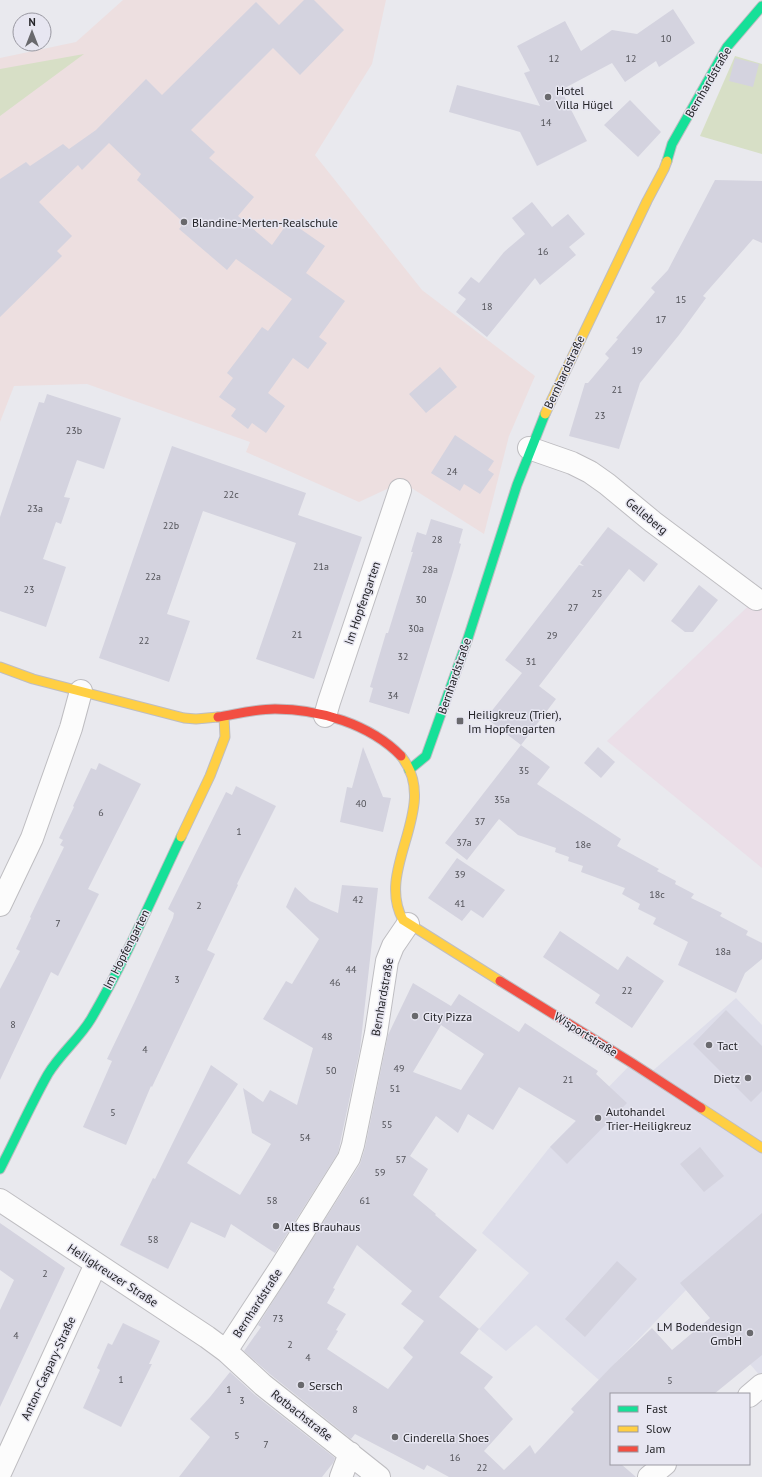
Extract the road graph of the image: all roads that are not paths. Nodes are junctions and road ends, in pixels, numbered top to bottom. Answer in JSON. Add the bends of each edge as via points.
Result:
{"nodes":[{"id":1,"x":762,"y":6,"type":"edge"},
{"id":2,"x":529,"y":448,"type":"junction"},
{"id":3,"x":400,"y":490,"type":"dead end"},
{"id":4,"x":756,"y":599,"type":"dead end"},
{"id":5,"x":0,"y":667,"type":"edge"},
{"id":6,"x":81,"y":691,"type":"junction"},
{"id":7,"x":325,"y":716,"type":"junction"},
{"id":8,"x":224,"y":717,"type":"junction"},
{"id":9,"x":409,"y":770,"type":"junction"},
{"id":10,"x":0,"y":905,"type":"edge"},
{"id":11,"x":408,"y":924,"type":"junction"},
{"id":12,"x":762,"y":1148,"type":"edge"},
{"id":13,"x":0,"y":1169,"type":"edge"},
{"id":14,"x":0,"y":1200,"type":"edge"},
{"id":15,"x":96,"y":1264,"type":"junction"},
{"id":16,"x":226,"y":1351,"type":"junction"},
{"id":17,"x":762,"y":1385,"type":"edge"},
{"id":18,"x":750,"y":1395,"type":"edge"},
{"id":19,"x":350,"y":1453,"type":"junction"},
{"id":20,"x":664,"y":1465,"type":"edge"},
{"id":21,"x":0,"y":1473,"type":"edge"},
{"id":22,"x":341,"y":1477,"type":"edge"},
{"id":23,"x":379,"y":1477,"type":"edge"},
{"id":24,"x":649,"y":1477,"type":"edge"}],
"edges":[{"from":1,"to":2,"type":"street","name":"Bernhardstraße","via":[[727,47],[672,144],[664,169]]},
{"from":2,"to":4,"type":"street","name":"Gelleberg","via":[[590,472]]},
{"from":2,"to":9,"type":"street","name":"Bernhardstraße","via":[[481,600],[426,756]]},
{"from":3,"to":7,"type":"street","name":"Im Hopfengarten"},
{"from":5,"to":6,"type":"street"},
{"from":6,"to":8,"type":"street","via":[[184,718]]},
{"from":6,"to":10,"type":"street","via":[[71,728],[32,838]]},
{"from":7,"to":8,"type":"street","via":[[300,710],[274,709]]},
{"from":7,"to":9,"type":"street","via":[[381,739],[402,758]]},
{"from":8,"to":13,"type":"street","name":"Im Hopfengarten","via":[[225,737],[210,776],[124,956],[90,1020],[48,1075]]},
{"from":9,"to":11,"type":"street","via":[[415,791],[414,802],[395,883],[395,896],[400,915]]},
{"from":11,"to":12,"type":"street","name":"Wisportstraße","via":[[632,1063]]},
{"from":11,"to":16,"type":"street","name":"Bernhardstraße","via":[[387,960],[376,1034],[349,1158]]},
{"from":14,"to":15,"type":"street","name":"Heiligkreuzer Straße"},
{"from":15,"to":16,"type":"street","name":"Heiligkreuzer Straße"},
{"from":15,"to":21,"type":"street","name":"Anton-Caspary-Straße"},
{"from":16,"to":19,"type":"street","name":"Rotbachstraße","via":[[263,1385]]},
{"from":17,"to":18,"type":"street"},
{"from":19,"to":22,"type":"street"},
{"from":19,"to":23,"type":"street","name":"Rotbachstraße"},
{"from":20,"to":24,"type":"street"}]}
